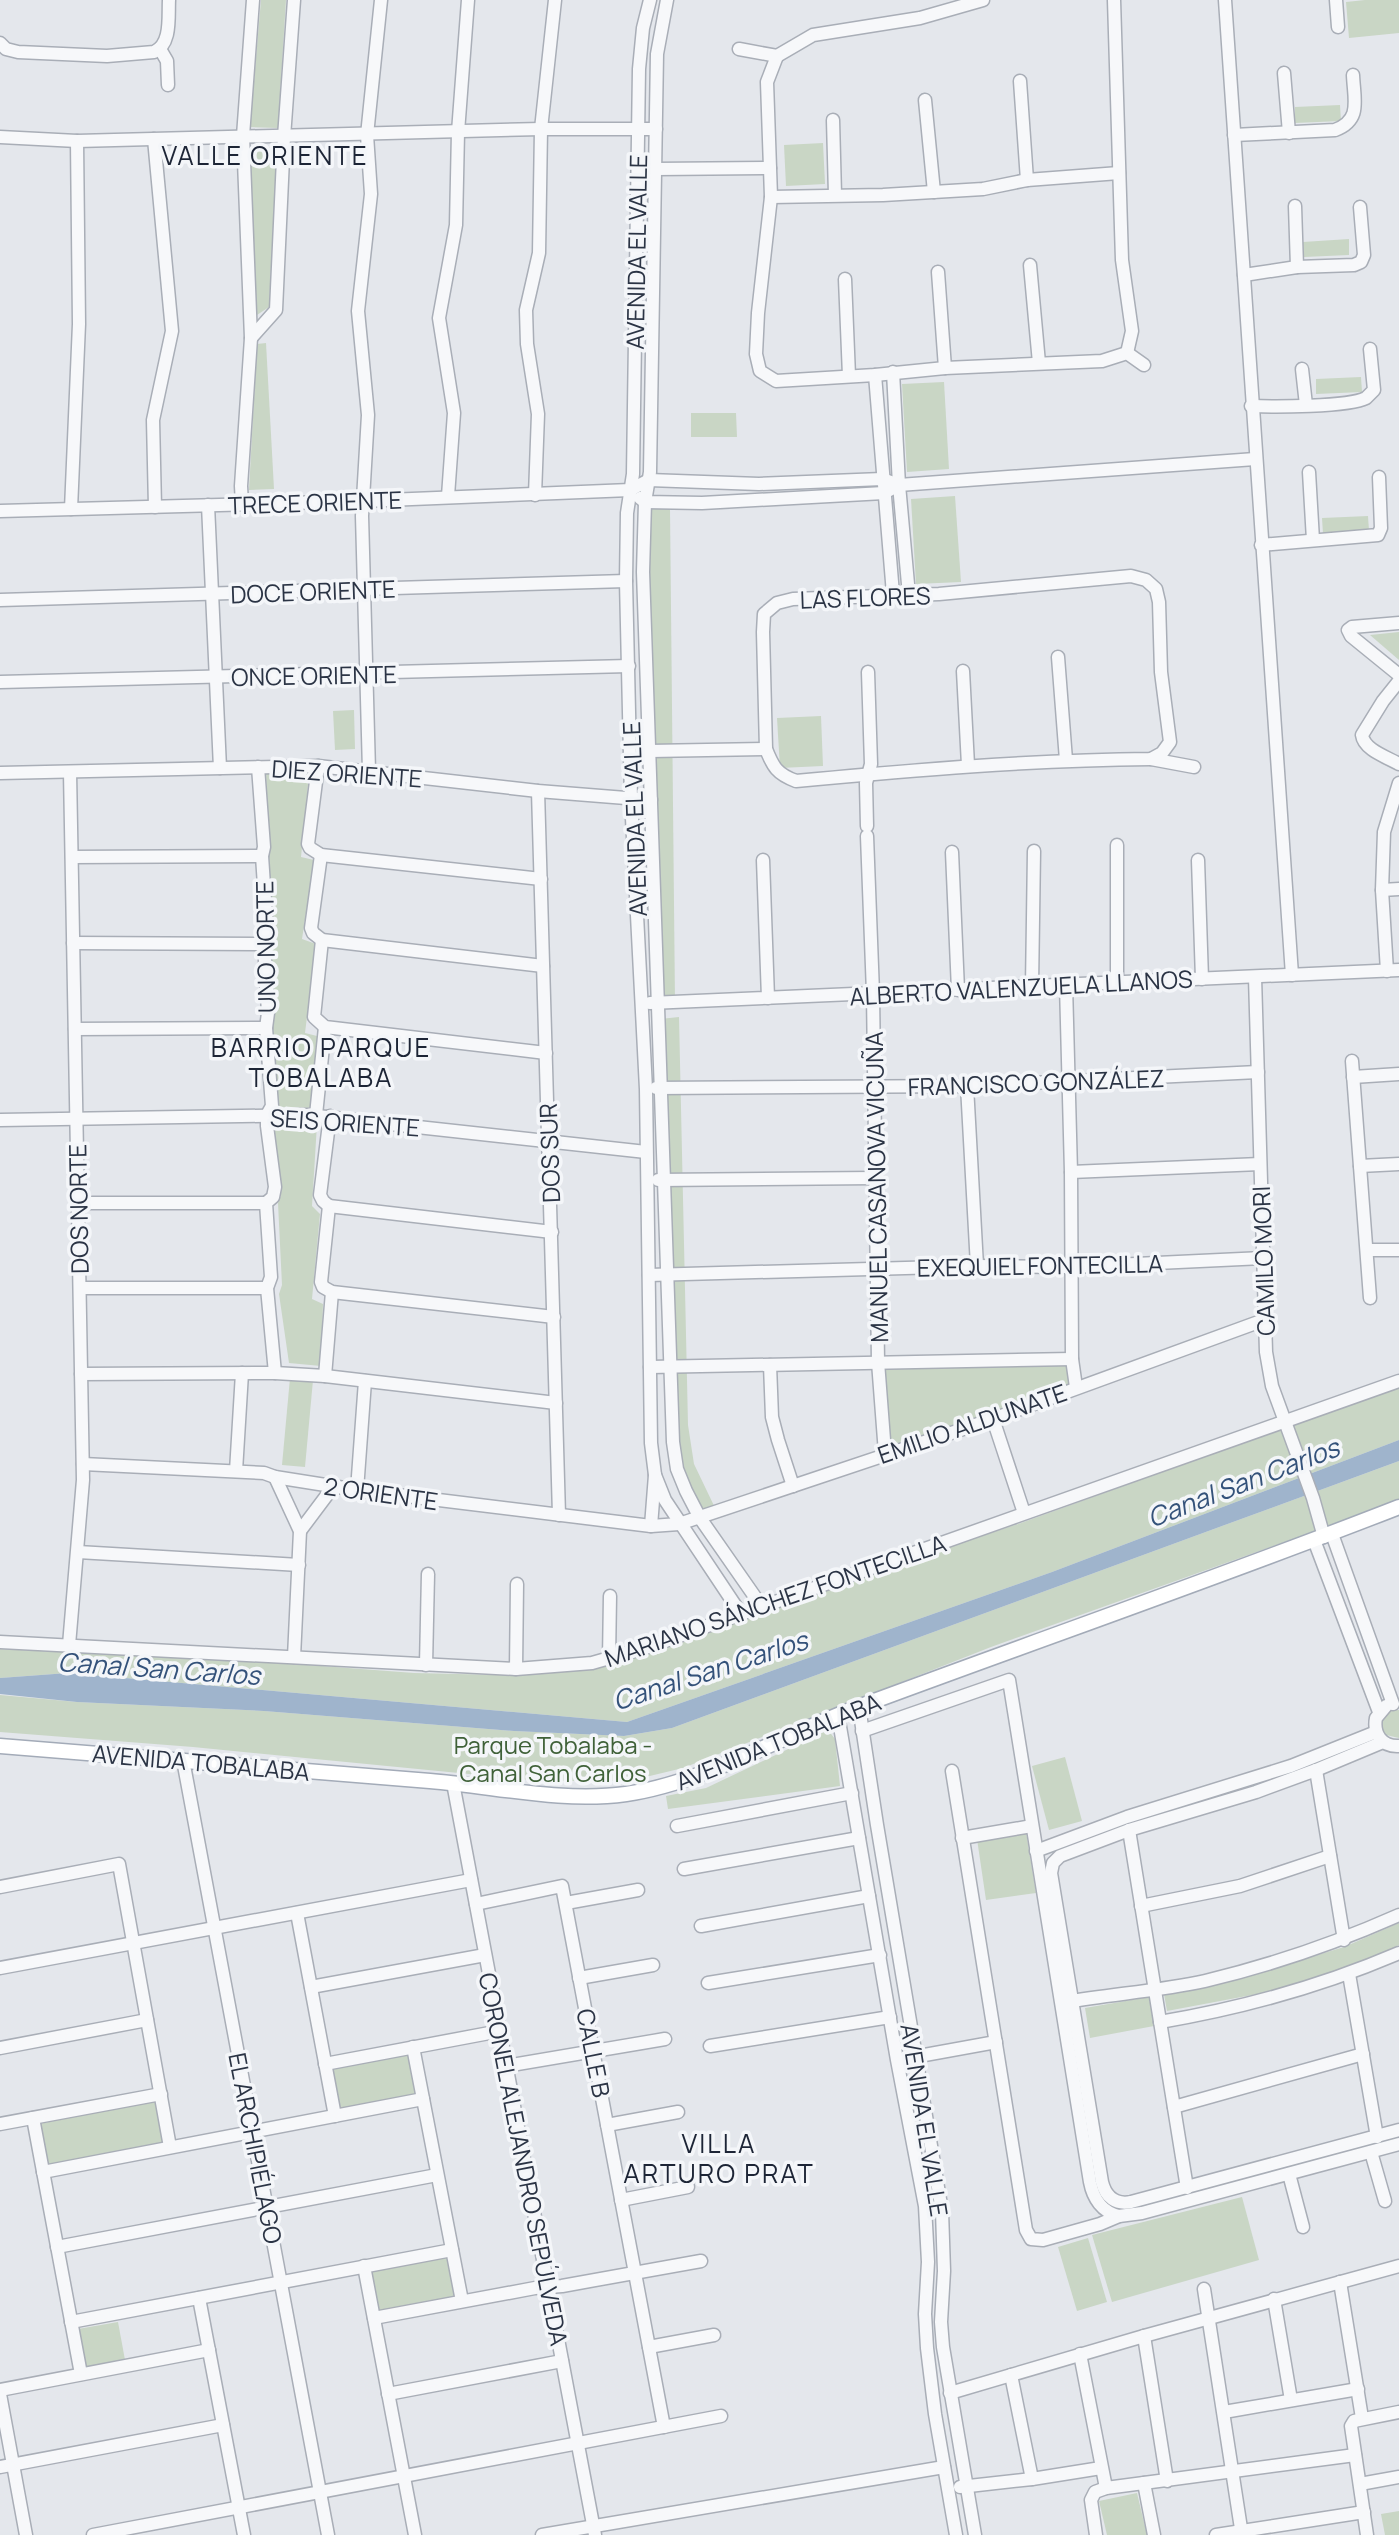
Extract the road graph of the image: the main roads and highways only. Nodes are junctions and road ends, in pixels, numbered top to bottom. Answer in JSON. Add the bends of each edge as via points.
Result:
{"nodes":[{"id":1,"x":1399,"y":1507,"type":"edge"},
{"id":2,"x":0,"y":1746,"type":"edge"}],
"edges":[{"from":1,"to":2,"type":"main road","name":"AVENIDA TOBALABA","via":[[838,1715],[693,1777],[644,1791],[582,1797]]}]}
